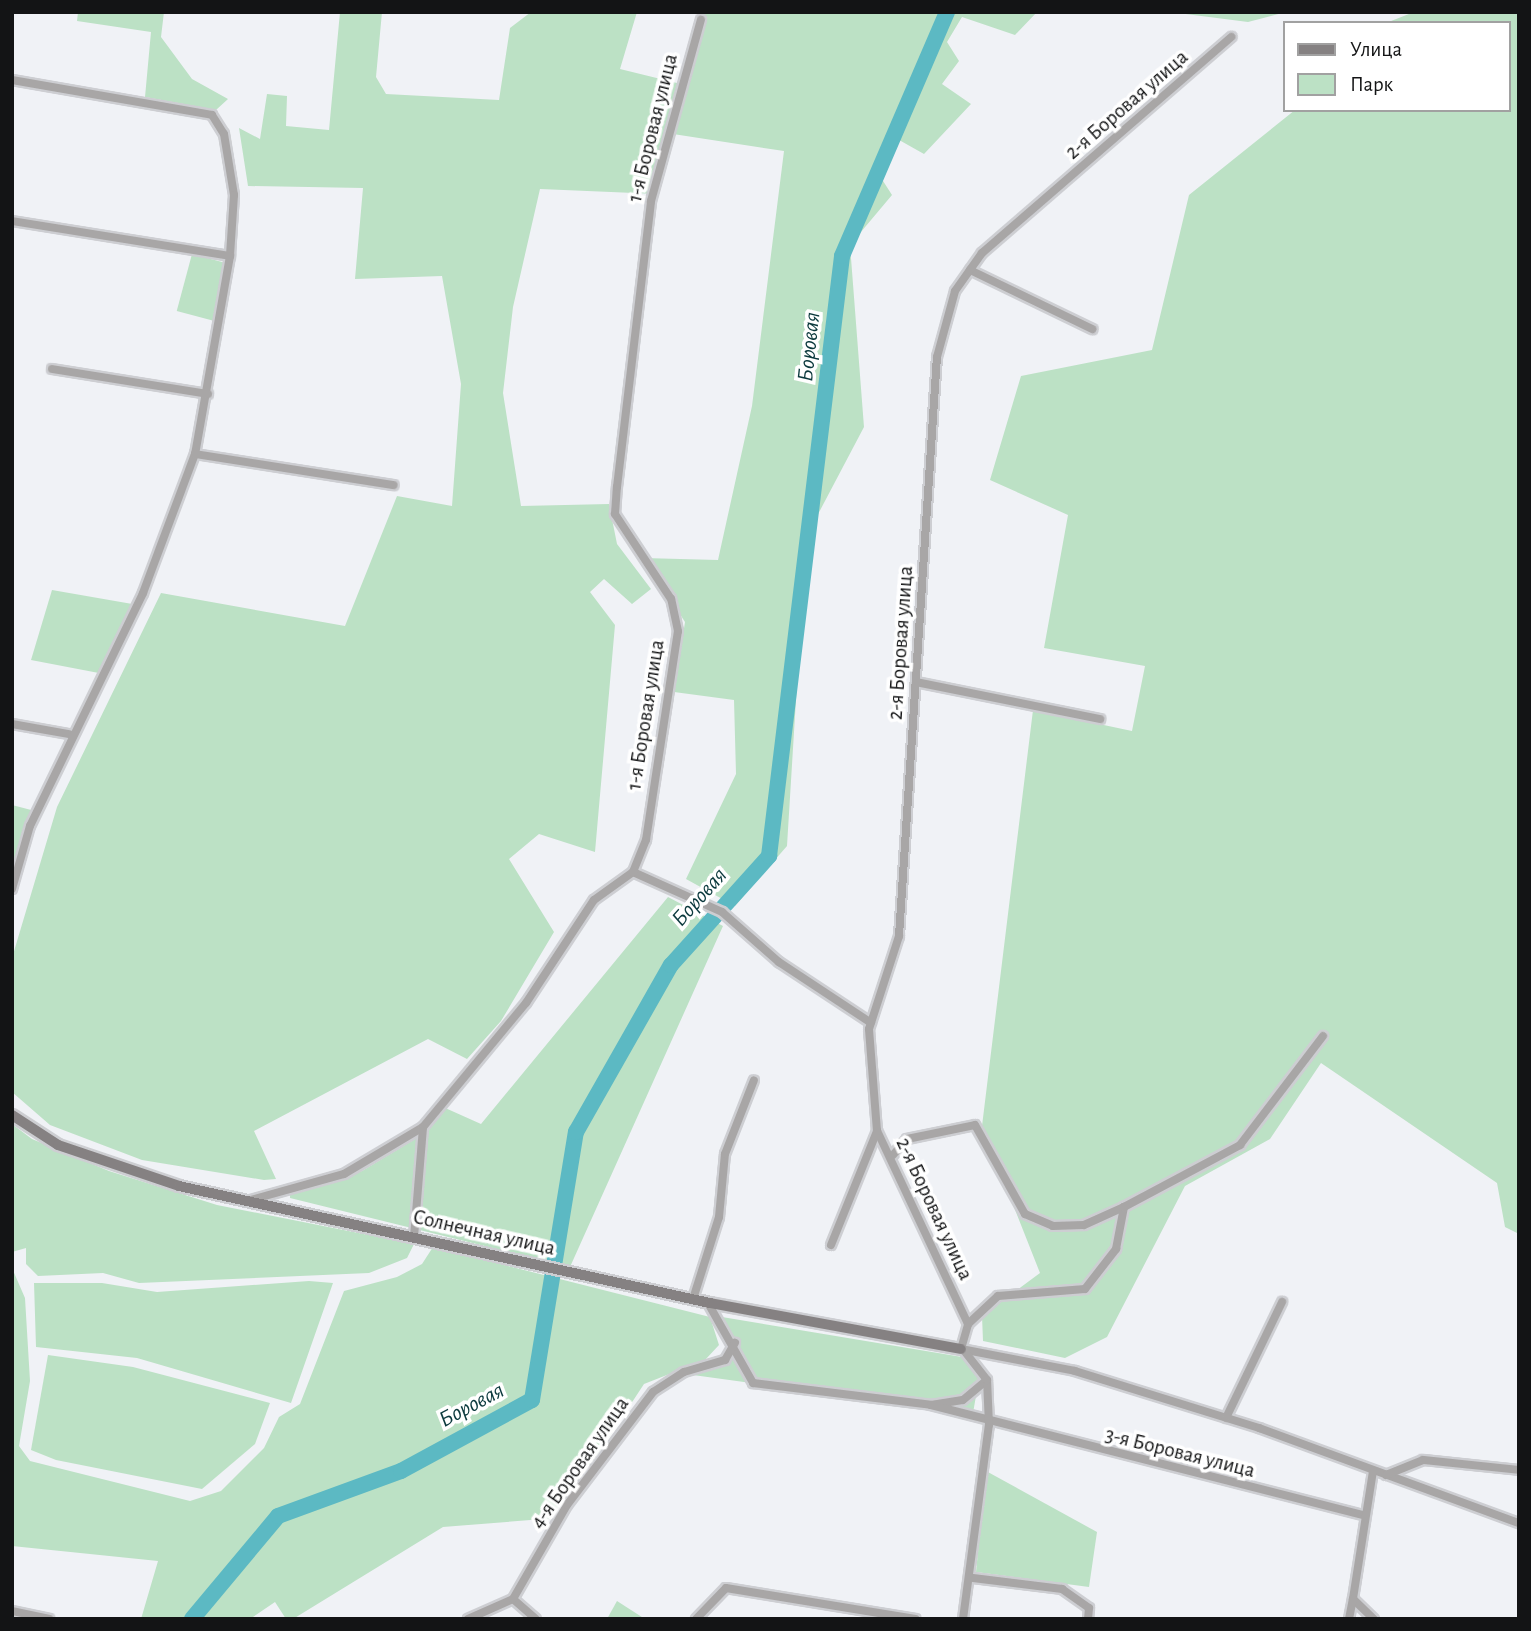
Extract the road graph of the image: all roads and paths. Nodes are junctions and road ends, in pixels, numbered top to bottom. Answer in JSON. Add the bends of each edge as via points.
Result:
{"nodes":[{"id":1,"x":701,"y":20,"type":"dead end"},
{"id":2,"x":1231,"y":37,"type":"dead end"},
{"id":3,"x":12,"y":80,"type":"edge"},
{"id":4,"x":12,"y":222,"type":"edge"},
{"id":5,"x":230,"y":256,"type":"junction"},
{"id":6,"x":970,"y":270,"type":"junction"},
{"id":7,"x":1092,"y":329,"type":"dead end"},
{"id":8,"x":52,"y":369,"type":"dead end"},
{"id":9,"x":208,"y":394,"type":"junction"},
{"id":10,"x":195,"y":454,"type":"junction"},
{"id":11,"x":394,"y":485,"type":"dead end"},
{"id":12,"x":916,"y":682,"type":"junction"},
{"id":13,"x":1100,"y":719,"type":"dead end"},
{"id":14,"x":12,"y":724,"type":"edge"},
{"id":15,"x":69,"y":734,"type":"junction"},
{"id":16,"x":633,"y":872,"type":"junction"},
{"id":17,"x":12,"y":889,"type":"edge"},
{"id":18,"x":871,"y":1023,"type":"junction"},
{"id":19,"x":1323,"y":1036,"type":"dead end"},
{"id":20,"x":754,"y":1080,"type":"dead end"},
{"id":21,"x":12,"y":1115,"type":"edge"},
{"id":22,"x":423,"y":1127,"type":"junction"},
{"id":23,"x":877,"y":1131,"type":"junction"},
{"id":24,"x":893,"y":1154,"type":"junction"},
{"id":25,"x":247,"y":1201,"type":"junction"},
{"id":26,"x":1124,"y":1207,"type":"junction"},
{"id":27,"x":414,"y":1237,"type":"junction"},
{"id":28,"x":831,"y":1245,"type":"dead end"},
{"id":29,"x":693,"y":1299,"type":"junction"},
{"id":30,"x":708,"y":1303,"type":"junction"},
{"id":31,"x":1282,"y":1303,"type":"dead end"},
{"id":32,"x":968,"y":1324,"type":"junction"},
{"id":33,"x":735,"y":1343,"type":"junction"},
{"id":34,"x":961,"y":1349,"type":"junction"},
{"id":35,"x":987,"y":1380,"type":"junction"},
{"id":36,"x":931,"y":1405,"type":"junction"},
{"id":37,"x":1226,"y":1418,"type":"junction"},
{"id":38,"x":989,"y":1425,"type":"junction"},
{"id":39,"x":1373,"y":1471,"type":"junction"},
{"id":40,"x":1519,"y":1471,"type":"edge"},
{"id":41,"x":1385,"y":1475,"type":"junction"},
{"id":42,"x":1362,"y":1515,"type":"junction"},
{"id":43,"x":1519,"y":1523,"type":"edge"},
{"id":44,"x":973,"y":1578,"type":"junction"},
{"id":45,"x":513,"y":1599,"type":"junction"},
{"id":46,"x":1353,"y":1599,"type":"junction"},
{"id":47,"x":12,"y":1611,"type":"edge"},
{"id":48,"x":875,"y":1615,"type":"edge"},
{"id":49,"x":49,"y":1619,"type":"edge"},
{"id":50,"x":468,"y":1619,"type":"edge"},
{"id":51,"x":536,"y":1619,"type":"edge"},
{"id":52,"x":696,"y":1619,"type":"edge"},
{"id":53,"x":915,"y":1619,"type":"edge"},
{"id":54,"x":963,"y":1619,"type":"edge"},
{"id":55,"x":1087,"y":1619,"type":"edge"},
{"id":56,"x":1349,"y":1619,"type":"edge"},
{"id":57,"x":1374,"y":1619,"type":"edge"}],
"edges":[{"from":1,"to":16,"type":"street","name":"1-я Боровая улица","via":[[651,201],[617,487],[615,514],[671,599],[678,631],[646,840]]},
{"from":2,"to":6,"type":"street","name":"2-я Боровая улица"},
{"from":3,"to":5,"type":"street","via":[[212,116],[230,156]]},
{"from":4,"to":5,"type":"street"},
{"from":5,"to":9,"type":"street"},
{"from":6,"to":7,"type":"street"},
{"from":6,"to":12,"type":"street","name":"2-я Боровая улица","via":[[956,291],[937,357]]},
{"from":8,"to":9,"type":"street"},
{"from":9,"to":10,"type":"street"},
{"from":10,"to":11,"type":"street"},
{"from":10,"to":15,"type":"street","via":[[143,593]]},
{"from":12,"to":13,"type":"street"},
{"from":12,"to":18,"type":"street","name":"2-я Боровая улица","via":[[898,936]]},
{"from":14,"to":15,"type":"street"},
{"from":15,"to":17,"type":"street","via":[[30,826]]},
{"from":16,"to":18,"type":"street","via":[[722,912],[779,962]]},
{"from":16,"to":22,"type":"street","via":[[594,900],[526,1003]]},
{"from":18,"to":23,"type":"street","name":"2-я Боровая улица"},
{"from":19,"to":26,"type":"street","via":[[1240,1145]]},
{"from":20,"to":29,"type":"street","via":[[725,1154],[719,1217]]},
{"from":21,"to":25,"type":"street","name":"Солнечная улица","via":[[58,1145],[117,1169]]},
{"from":22,"to":25,"type":"street","via":[[344,1174]]},
{"from":22,"to":27,"type":"street"},
{"from":23,"to":24,"type":"street","name":"2-я Боровая улица"},
{"from":23,"to":28,"type":"street"},
{"from":24,"to":26,"type":"street","via":[[907,1139],[975,1125],[1026,1214],[1053,1226],[1084,1225]]},
{"from":24,"to":32,"type":"street","name":"2-я Боровая улица","via":[[907,1199]]},
{"from":25,"to":27,"type":"street","name":"Солнечная улица"},
{"from":26,"to":32,"type":"street","via":[[1116,1249],[1085,1289],[998,1296]]},
{"from":27,"to":29,"type":"street","name":"Солнечная улица"},
{"from":29,"to":30,"type":"street","name":"Солнечная улица"},
{"from":30,"to":33,"type":"street"},
{"from":30,"to":34,"type":"street","name":"Солнечная улица"},
{"from":31,"to":37,"type":"street"},
{"from":32,"to":34,"type":"street"},
{"from":33,"to":36,"type":"street","via":[[753,1383]]},
{"from":33,"to":45,"type":"street","name":"4-я Боровая улица","via":[[725,1360],[684,1372],[653,1392],[567,1504]]},
{"from":34,"to":35,"type":"street"},
{"from":34,"to":37,"type":"street","via":[[1075,1371]]},
{"from":35,"to":36,"type":"street","via":[[963,1400]]},
{"from":35,"to":38,"type":"street"},
{"from":36,"to":38,"type":"street","name":"3-я Боровая улица"},
{"from":37,"to":39,"type":"street"},
{"from":38,"to":42,"type":"street","name":"3-я Боровая улица"},
{"from":38,"to":44,"type":"street"},
{"from":39,"to":41,"type":"street"},
{"from":39,"to":42,"type":"street"},
{"from":40,"to":41,"type":"street","via":[[1423,1460]]},
{"from":41,"to":43,"type":"street"},
{"from":42,"to":46,"type":"street"},
{"from":44,"to":54,"type":"street"},
{"from":44,"to":55,"type":"street","via":[[1062,1589],[1089,1608]]},
{"from":45,"to":50,"type":"street"},
{"from":45,"to":51,"type":"street"},
{"from":46,"to":56,"type":"street"},
{"from":46,"to":57,"type":"street"},
{"from":47,"to":49,"type":"street"},
{"from":48,"to":52,"type":"street","via":[[726,1588]]},
{"from":48,"to":53,"type":"street"}]}
